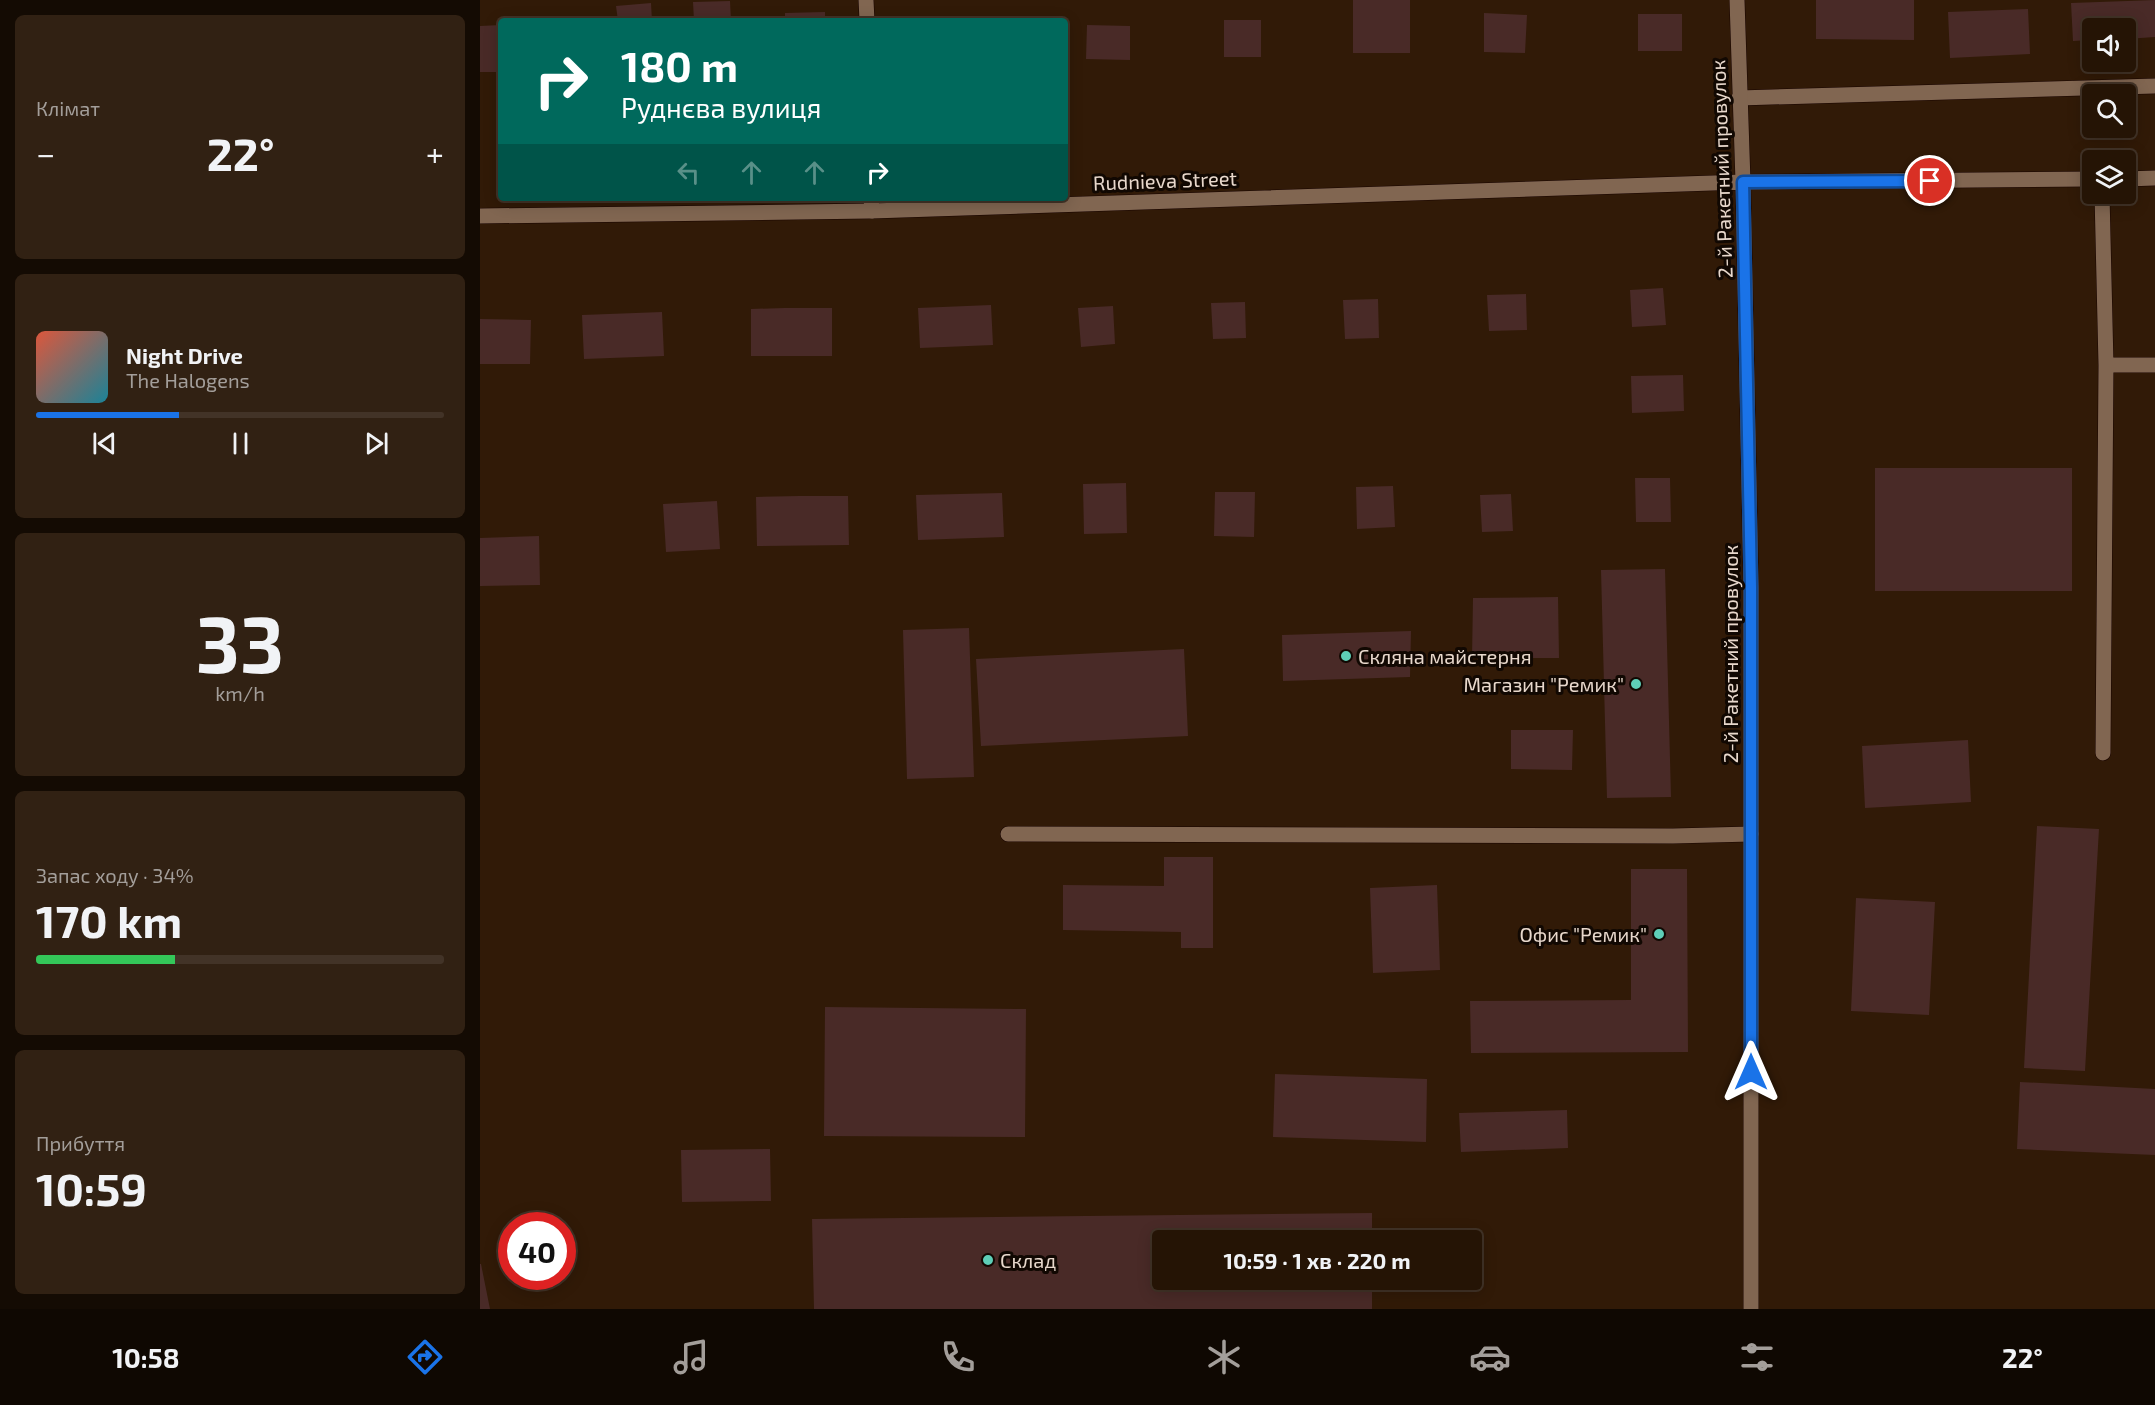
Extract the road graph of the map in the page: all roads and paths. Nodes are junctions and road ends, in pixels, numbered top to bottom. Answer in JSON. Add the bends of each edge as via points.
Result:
{"nodes":[{"id":1,"x":866,"y":0,"type":"edge"},
{"id":2,"x":1737,"y":0,"type":"edge"},
{"id":3,"x":867,"y":18,"type":"edge"},
{"id":4,"x":2155,"y":86,"type":"edge"},
{"id":5,"x":1739,"y":98,"type":"junction"},
{"id":6,"x":2155,"y":178,"type":"edge"},
{"id":7,"x":2082,"y":179,"type":"edge"},
{"id":8,"x":2136,"y":179,"type":"edge"},
{"id":9,"x":1743,"y":182,"type":"junction"},
{"id":10,"x":1068,"y":199,"type":"edge"},
{"id":11,"x":991,"y":201,"type":"edge"},
{"id":12,"x":872,"y":204,"type":"edge"},
{"id":13,"x":2102,"y":204,"type":"edge"},
{"id":14,"x":480,"y":216,"type":"edge"},
{"id":15,"x":2106,"y":365,"type":"junction"},
{"id":16,"x":2155,"y":365,"type":"edge"},
{"id":17,"x":2103,"y":753,"type":"dead end"},
{"id":18,"x":1008,"y":834,"type":"dead end"},
{"id":19,"x":1751,"y":834,"type":"junction"},
{"id":20,"x":1751,"y":1309,"type":"edge"}],
"edges":[{"from":1,"to":3,"type":"street"},
{"from":2,"to":5,"type":"street","name":"2-й Ракетний провулок"},
{"from":4,"to":5,"type":"street"},
{"from":5,"to":9,"type":"street","name":"2-й Ракетний провулок"},
{"from":6,"to":8,"type":"street"},
{"from":7,"to":9,"type":"street","name":"Rudnieva Street"},
{"from":9,"to":10,"type":"street","name":"Rudnieva Street"},
{"from":9,"to":19,"type":"street","name":"2-й Ракетний провулок","via":[[1751,587]]},
{"from":11,"to":12,"type":"street","name":"Rudnieva Street"},
{"from":12,"to":14,"type":"street","name":"Rudnieva Street"},
{"from":13,"to":15,"type":"street"},
{"from":15,"to":16,"type":"street"},
{"from":15,"to":17,"type":"street"},
{"from":18,"to":19,"type":"street"},
{"from":19,"to":20,"type":"street","name":"2-й Ракетний провулок"}]}
